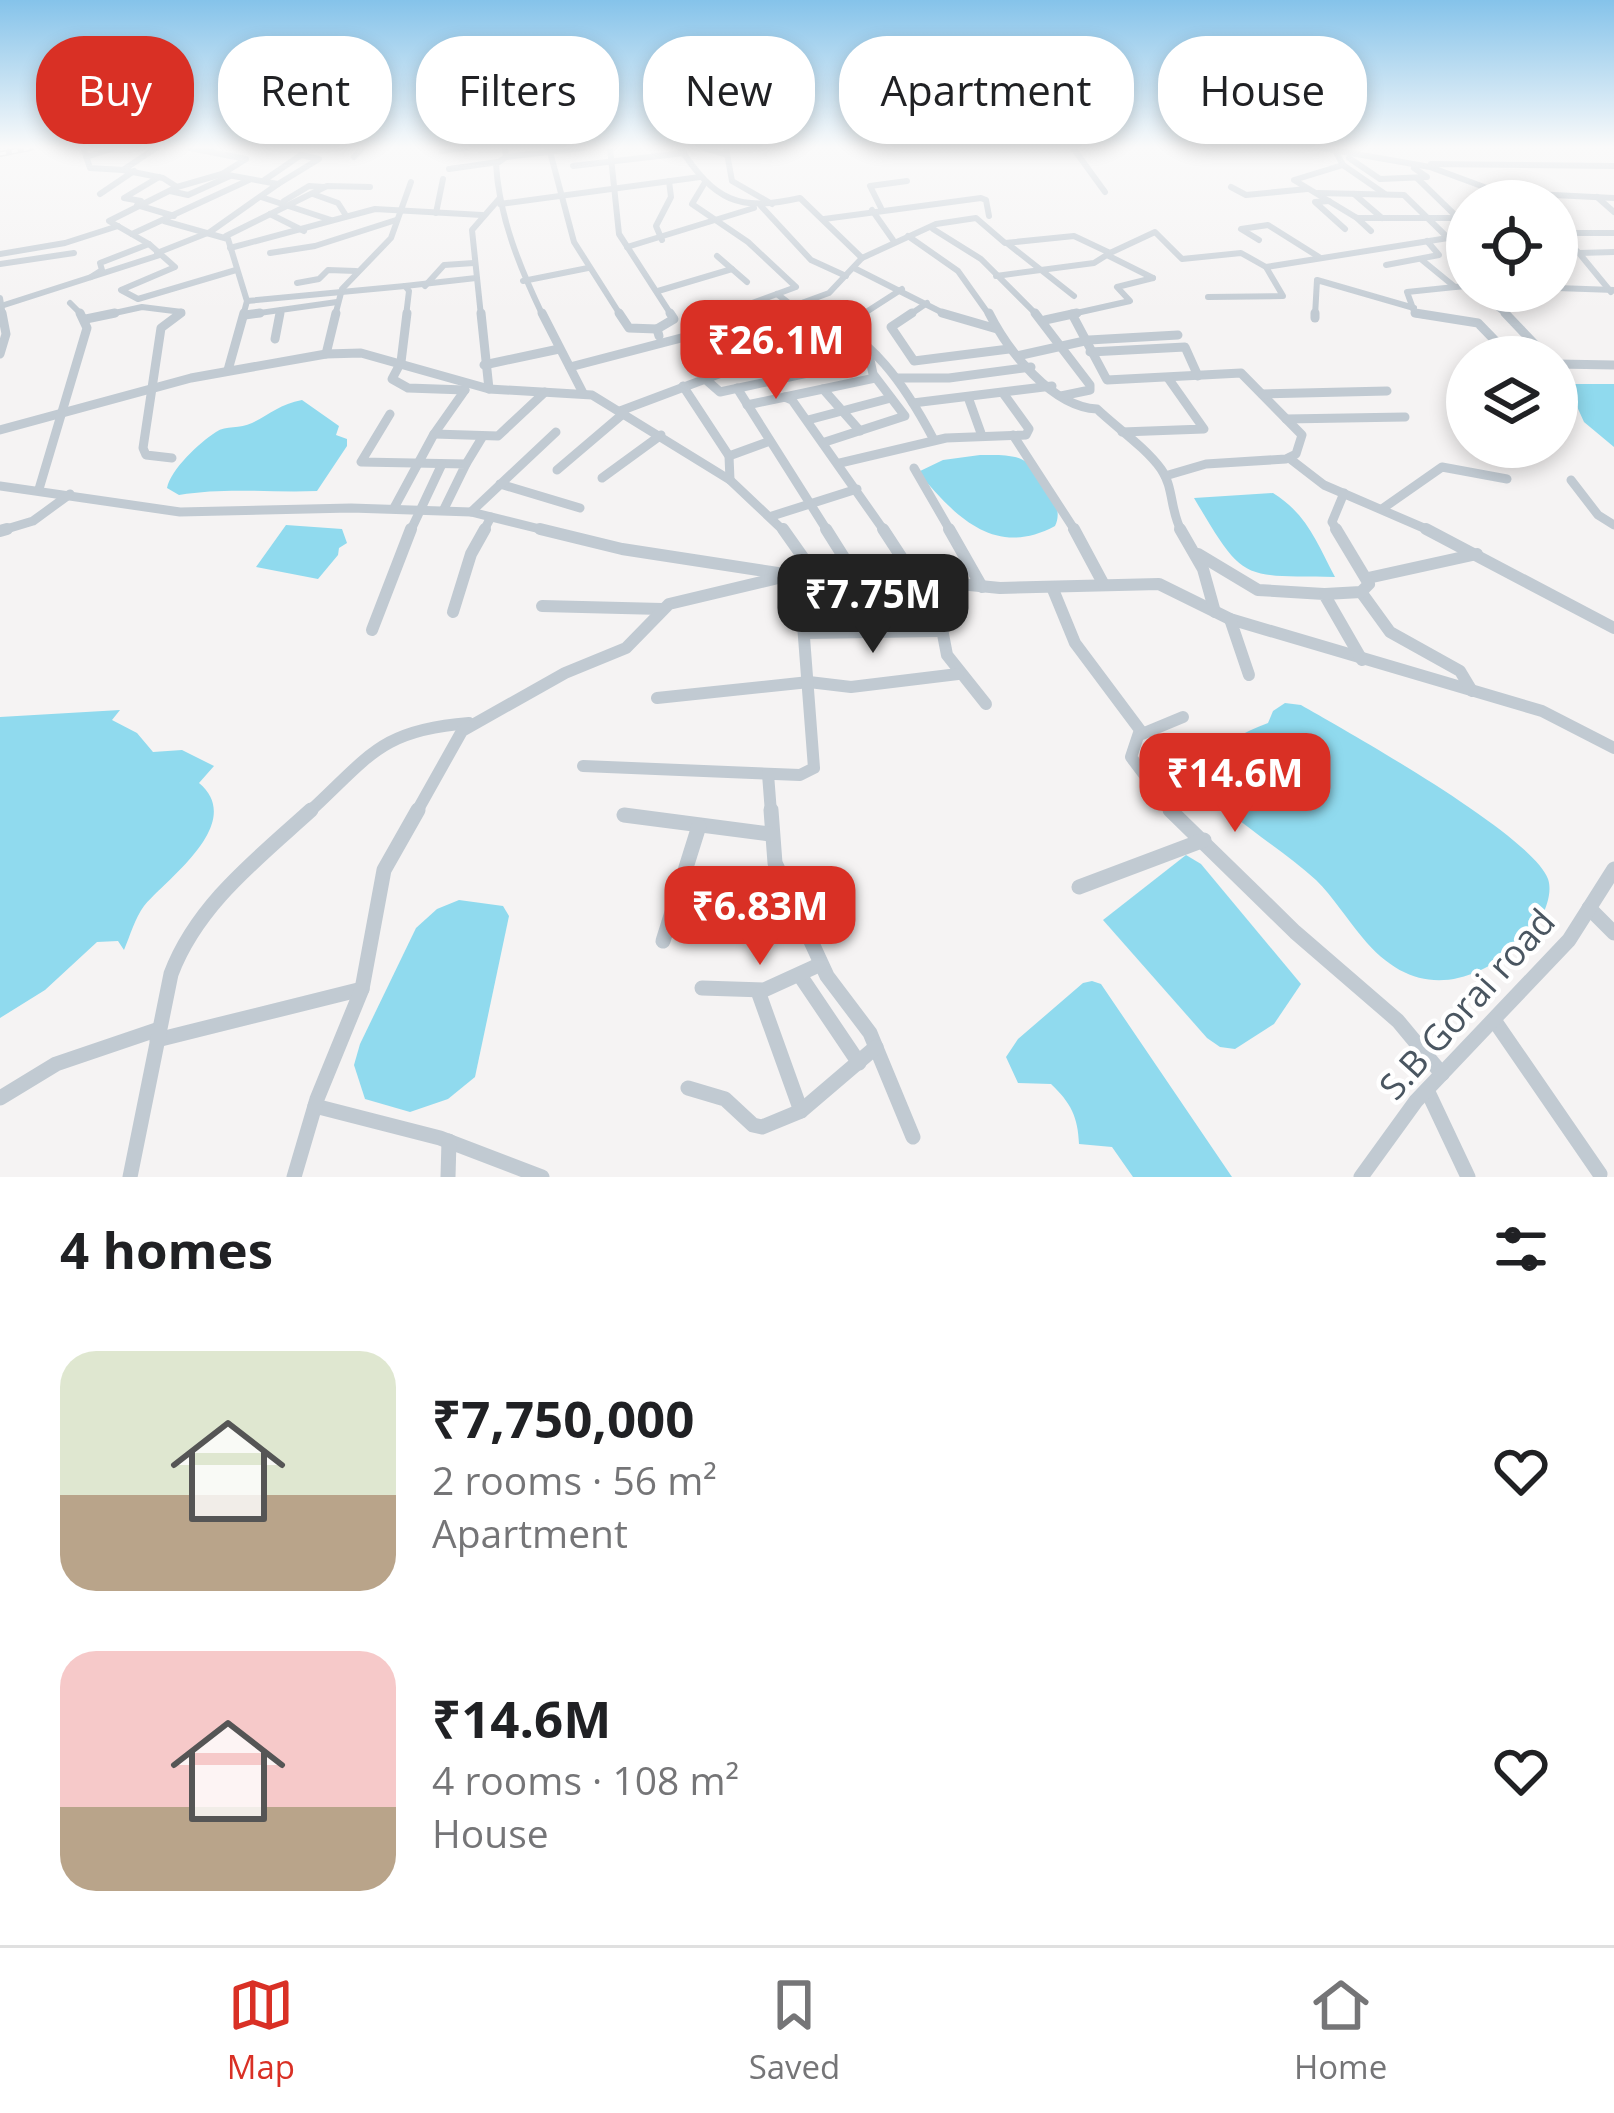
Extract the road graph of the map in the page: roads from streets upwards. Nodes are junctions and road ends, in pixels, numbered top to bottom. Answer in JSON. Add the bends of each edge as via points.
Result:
{"nodes":[{"id":1,"x":500,"y":202,"type":"edge"},
{"id":2,"x":140,"y":203,"type":"joint"},
{"id":3,"x":204,"y":203,"type":"edge"},
{"id":4,"x":250,"y":203,"type":"edge"},
{"id":5,"x":288,"y":203,"type":"joint"},
{"id":6,"x":338,"y":203,"type":"edge"},
{"id":7,"x":364,"y":203,"type":"edge"},
{"id":8,"x":373,"y":203,"type":"edge"},
{"id":9,"x":403,"y":203,"type":"edge"},
{"id":10,"x":438,"y":203,"type":"edge"},
{"id":11,"x":499,"y":203,"type":"edge"},
{"id":12,"x":563,"y":203,"type":"edge"},
{"id":13,"x":617,"y":203,"type":"edge"},
{"id":14,"x":668,"y":203,"type":"edge"},
{"id":15,"x":692,"y":203,"type":"edge"},
{"id":16,"x":750,"y":203,"type":"edge"},
{"id":17,"x":776,"y":203,"type":"edge"},
{"id":18,"x":806,"y":203,"type":"edge"},
{"id":19,"x":874,"y":203,"type":"edge"},
{"id":20,"x":925,"y":203,"type":"edge"},
{"id":21,"x":949,"y":203,"type":"edge"},
{"id":22,"x":985,"y":203,"type":"edge"},
{"id":23,"x":1316,"y":203,"type":"edge"},
{"id":24,"x":1335,"y":203,"type":"edge"},
{"id":25,"x":1362,"y":203,"type":"edge"},
{"id":26,"x":1414,"y":203,"type":"edge"},
{"id":27,"x":772,"y":204,"type":"joint"},
{"id":28,"x":1578,"y":205,"type":"edge"},
{"id":29,"x":758,"y":207,"type":"junction"},
{"id":30,"x":375,"y":209,"type":"junction"},
{"id":31,"x":876,"y":209,"type":"junction"},
{"id":32,"x":1583,"y":209,"type":"dead end"},
{"id":33,"x":363,"y":211,"type":"junction"},
{"id":34,"x":436,"y":213,"type":"junction"},
{"id":35,"x":270,"y":214,"type":"junction"},
{"id":36,"x":345,"y":214,"type":"junction"},
{"id":37,"x":482,"y":214,"type":"junction"},
{"id":38,"x":398,"y":215,"type":"junction"},
{"id":39,"x":174,"y":216,"type":"junction"},
{"id":40,"x":989,"y":216,"type":"dead end"},
{"id":41,"x":824,"y":218,"type":"junction"},
{"id":42,"x":958,"y":218,"type":"junction"},
{"id":43,"x":1357,"y":218,"type":"junction"},
{"id":44,"x":1382,"y":218,"type":"junction"},
{"id":45,"x":1393,"y":218,"type":"junction"},
{"id":46,"x":1429,"y":218,"type":"junction"},
{"id":47,"x":1446,"y":218,"type":"edge"},
{"id":48,"x":715,"y":219,"type":"junction"},
{"id":49,"x":164,"y":220,"type":"junction"},
{"id":50,"x":332,"y":220,"type":"junction"},
{"id":51,"x":118,"y":226,"type":"junction"},
{"id":52,"x":933,"y":229,"type":"junction"},
{"id":53,"x":304,"y":230,"type":"junction"},
{"id":54,"x":1346,"y":230,"type":"dead end"},
{"id":55,"x":1371,"y":231,"type":"dead end"},
{"id":56,"x":210,"y":232,"type":"junction"},
{"id":57,"x":1578,"y":232,"type":"edge"},
{"id":58,"x":1614,"y":233,"type":"edge"},
{"id":59,"x":132,"y":234,"type":"junction"},
{"id":60,"x":226,"y":236,"type":"junction"},
{"id":61,"x":908,"y":236,"type":"junction"},
{"id":62,"x":662,"y":240,"type":"junction"},
{"id":63,"x":893,"y":240,"type":"junction"},
{"id":64,"x":1258,"y":241,"type":"dead end"},
{"id":65,"x":1427,"y":241,"type":"junction"},
{"id":66,"x":1414,"y":242,"type":"junction"},
{"id":67,"x":1005,"y":243,"type":"junction"},
{"id":68,"x":149,"y":244,"type":"junction"},
{"id":69,"x":627,"y":247,"type":"junction"},
{"id":70,"x":230,"y":248,"type":"junction"},
{"id":71,"x":1614,"y":251,"type":"edge"},
{"id":72,"x":74,"y":253,"type":"dead end"},
{"id":73,"x":270,"y":253,"type":"dead end"},
{"id":74,"x":1580,"y":253,"type":"joint"},
{"id":75,"x":0,"y":254,"type":"edge"},
{"id":76,"x":159,"y":254,"type":"junction"},
{"id":77,"x":1108,"y":254,"type":"junction"},
{"id":78,"x":717,"y":256,"type":"dead end"},
{"id":79,"x":1319,"y":256,"type":"junction"},
{"id":80,"x":862,"y":258,"type":"junction"},
{"id":81,"x":1422,"y":260,"type":"junction"},
{"id":82,"x":474,"y":263,"type":"junction"},
{"id":83,"x":0,"y":264,"type":"edge"},
{"id":84,"x":296,"y":266,"type":"dead end"},
{"id":85,"x":1386,"y":266,"type":"dead end"},
{"id":86,"x":1267,"y":267,"type":"junction"},
{"id":87,"x":588,"y":268,"type":"junction"},
{"id":88,"x":1042,"y":268,"type":"junction"},
{"id":89,"x":732,"y":269,"type":"junction"},
{"id":90,"x":122,"y":270,"type":"junction"},
{"id":91,"x":236,"y":270,"type":"junction"},
{"id":92,"x":356,"y":272,"type":"junction"},
{"id":93,"x":850,"y":272,"type":"junction"},
{"id":94,"x":996,"y":275,"type":"junction"},
{"id":95,"x":91,"y":277,"type":"junction"},
{"id":96,"x":476,"y":278,"type":"junction"},
{"id":97,"x":1446,"y":280,"type":"edge"},
{"id":98,"x":523,"y":281,"type":"junction"},
{"id":99,"x":699,"y":281,"type":"junction"},
{"id":100,"x":136,"y":282,"type":"junction"},
{"id":101,"x":746,"y":282,"type":"dead end"},
{"id":102,"x":297,"y":283,"type":"junction"},
{"id":103,"x":405,"y":286,"type":"junction"},
{"id":104,"x":424,"y":286,"type":"junction"},
{"id":105,"x":1446,"y":288,"type":"edge"},
{"id":106,"x":902,"y":289,"type":"junction"},
{"id":107,"x":342,"y":290,"type":"junction"},
{"id":108,"x":1578,"y":290,"type":"edge"},
{"id":109,"x":658,"y":292,"type":"junction"},
{"id":110,"x":1613,"y":292,"type":"edge"},
{"id":111,"x":708,"y":293,"type":"dead end"},
{"id":112,"x":777,"y":294,"type":"junction"},
{"id":113,"x":298,"y":295,"type":"junction"},
{"id":114,"x":1074,"y":296,"type":"dead end"},
{"id":115,"x":1208,"y":297,"type":"dead end"},
{"id":116,"x":247,"y":301,"type":"junction"},
{"id":117,"x":1,"y":302,"type":"edge"},
{"id":118,"x":337,"y":302,"type":"junction"},
{"id":119,"x":70,"y":303,"type":"dead end"},
{"id":120,"x":927,"y":303,"type":"junction"},
{"id":121,"x":281,"y":310,"type":"junction"},
{"id":122,"x":794,"y":310,"type":"junction"},
{"id":123,"x":1414,"y":311,"type":"junction"},
{"id":124,"x":1504,"y":312,"type":"edge"},
{"id":125,"x":1072,"y":314,"type":"junction"},
{"id":126,"x":245,"y":315,"type":"junction"},
{"id":127,"x":1,"y":318,"type":"edge"},
{"id":128,"x":1316,"y":318,"type":"dead end"},
{"id":129,"x":86,"y":319,"type":"junction"},
{"id":130,"x":1045,"y":320,"type":"junction"},
{"id":131,"x":841,"y":328,"type":"junction"},
{"id":132,"x":658,"y":329,"type":"junction"},
{"id":133,"x":997,"y":329,"type":"junction"},
{"id":134,"x":1415,"y":330,"type":"dead end"},
{"id":135,"x":704,"y":334,"type":"junction"},
{"id":136,"x":1178,"y":335,"type":"dead end"},
{"id":137,"x":1490,"y":336,"type":"edge"},
{"id":138,"x":1530,"y":336,"type":"edge"},
{"id":139,"x":275,"y":339,"type":"dead end"},
{"id":140,"x":1084,"y":340,"type":"junction"},
{"id":141,"x":664,"y":344,"type":"junction"},
{"id":142,"x":839,"y":346,"type":"dead end"},
{"id":143,"x":1063,"y":346,"type":"junction"},
{"id":144,"x":560,"y":349,"type":"junction"},
{"id":145,"x":1013,"y":352,"type":"junction"},
{"id":146,"x":1090,"y":352,"type":"junction"},
{"id":147,"x":0,"y":354,"type":"edge"},
{"id":148,"x":326,"y":354,"type":"junction"},
{"id":149,"x":873,"y":354,"type":"junction"},
{"id":150,"x":401,"y":362,"type":"junction"},
{"id":151,"x":933,"y":362,"type":"junction"},
{"id":152,"x":1578,"y":364,"type":"edge"},
{"id":153,"x":1614,"y":364,"type":"edge"},
{"id":154,"x":484,"y":365,"type":"junction"},
{"id":155,"x":570,"y":367,"type":"junction"},
{"id":156,"x":1031,"y":367,"type":"junction"},
{"id":157,"x":228,"y":370,"type":"junction"},
{"id":158,"x":1198,"y":376,"type":"junction"},
{"id":159,"x":704,"y":378,"type":"junction"},
{"id":160,"x":875,"y":378,"type":"junction"},
{"id":161,"x":1168,"y":378,"type":"junction"},
{"id":162,"x":898,"y":379,"type":"junction"},
{"id":163,"x":941,"y":379,"type":"junction"},
{"id":164,"x":152,"y":386,"type":"junction"},
{"id":165,"x":468,"y":386,"type":"junction"},
{"id":166,"x":683,"y":386,"type":"junction"},
{"id":167,"x":1052,"y":386,"type":"junction"},
{"id":168,"x":737,"y":388,"type":"junction"},
{"id":169,"x":489,"y":389,"type":"junction"},
{"id":170,"x":823,"y":389,"type":"junction"},
{"id":171,"x":546,"y":391,"type":"junction"},
{"id":172,"x":1387,"y":391,"type":"dead end"},
{"id":173,"x":583,"y":393,"type":"junction"},
{"id":174,"x":1003,"y":393,"type":"junction"},
{"id":175,"x":1262,"y":394,"type":"junction"},
{"id":176,"x":1061,"y":396,"type":"junction"},
{"id":177,"x":785,"y":397,"type":"junction"},
{"id":178,"x":968,"y":397,"type":"junction"},
{"id":179,"x":891,"y":398,"type":"junction"},
{"id":180,"x":950,"y":398,"type":"junction"},
{"id":181,"x":914,"y":403,"type":"junction"},
{"id":182,"x":747,"y":405,"type":"junction"},
{"id":183,"x":842,"y":411,"type":"junction"},
{"id":184,"x":622,"y":412,"type":"junction"},
{"id":185,"x":60,"y":413,"type":"junction"},
{"id":186,"x":390,"y":414,"type":"dead end"},
{"id":187,"x":1405,"y":417,"type":"dead end"},
{"id":188,"x":1286,"y":419,"type":"junction"},
{"id":189,"x":808,"y":420,"type":"junction"},
{"id":190,"x":0,"y":430,"type":"edge"},
{"id":191,"x":860,"y":431,"type":"junction"},
{"id":192,"x":556,"y":432,"type":"dead end"},
{"id":193,"x":1122,"y":432,"type":"junction"},
{"id":194,"x":434,"y":434,"type":"junction"},
{"id":195,"x":661,"y":435,"type":"junction"},
{"id":196,"x":1013,"y":435,"type":"junction"},
{"id":197,"x":483,"y":436,"type":"junction"},
{"id":198,"x":982,"y":436,"type":"junction"},
{"id":199,"x":934,"y":440,"type":"junction"},
{"id":200,"x":770,"y":441,"type":"junction"},
{"id":201,"x":825,"y":442,"type":"junction"},
{"id":202,"x":729,"y":456,"type":"junction"},
{"id":203,"x":172,"y":458,"type":"dead end"},
{"id":204,"x":1289,"y":458,"type":"junction"},
{"id":205,"x":839,"y":463,"type":"junction"},
{"id":206,"x":442,"y":464,"type":"junction"},
{"id":207,"x":466,"y":464,"type":"junction"},
{"id":208,"x":418,"y":465,"type":"junction"},
{"id":209,"x":914,"y":468,"type":"dead end"},
{"id":210,"x":556,"y":470,"type":"dead end"},
{"id":211,"x":1165,"y":476,"type":"junction"},
{"id":212,"x":602,"y":478,"type":"dead end"},
{"id":213,"x":1507,"y":479,"type":"dead end"},
{"id":214,"x":730,"y":480,"type":"junction"},
{"id":215,"x":1570,"y":480,"type":"dead end"},
{"id":216,"x":500,"y":484,"type":"junction"},
{"id":217,"x":0,"y":486,"type":"edge"},
{"id":218,"x":39,"y":489,"type":"junction"},
{"id":219,"x":857,"y":489,"type":"junction"},
{"id":220,"x":1344,"y":493,"type":"junction"},
{"id":221,"x":70,"y":494,"type":"junction"},
{"id":222,"x":810,"y":504,"type":"junction"},
{"id":223,"x":394,"y":508,"type":"junction"},
{"id":224,"x":580,"y":508,"type":"dead end"},
{"id":225,"x":1382,"y":508,"type":"junction"},
{"id":226,"x":419,"y":509,"type":"junction"},
{"id":227,"x":444,"y":509,"type":"junction"},
{"id":228,"x":470,"y":512,"type":"junction"},
{"id":229,"x":772,"y":516,"type":"junction"},
{"id":230,"x":491,"y":517,"type":"junction"},
{"id":231,"x":1614,"y":525,"type":"edge"},
{"id":232,"x":0,"y":531,"type":"edge"},
{"id":233,"x":1195,"y":553,"type":"junction"},
{"id":234,"x":1477,"y":554,"type":"junction"},
{"id":235,"x":801,"y":572,"type":"junction"},
{"id":236,"x":855,"y":575,"type":"junction"},
{"id":237,"x":1368,"y":578,"type":"junction"},
{"id":238,"x":916,"y":581,"type":"junction"},
{"id":239,"x":933,"y":582,"type":"junction"},
{"id":240,"x":1104,"y":585,"type":"junction"},
{"id":241,"x":1052,"y":586,"type":"junction"},
{"id":242,"x":982,"y":587,"type":"junction"},
{"id":243,"x":1360,"y":592,"type":"junction"},
{"id":244,"x":1324,"y":594,"type":"junction"},
{"id":245,"x":542,"y":606,"type":"dead end"},
{"id":246,"x":662,"y":609,"type":"junction"},
{"id":247,"x":1215,"y":611,"type":"junction"},
{"id":248,"x":453,"y":612,"type":"dead end"},
{"id":249,"x":1230,"y":619,"type":"junction"},
{"id":250,"x":1614,"y":628,"type":"edge"},
{"id":251,"x":372,"y":630,"type":"dead end"},
{"id":252,"x":940,"y":631,"type":"junction"},
{"id":253,"x":804,"y":633,"type":"junction"},
{"id":254,"x":1362,"y":660,"type":"junction"},
{"id":255,"x":958,"y":674,"type":"junction"},
{"id":256,"x":1249,"y":675,"type":"dead end"},
{"id":257,"x":808,"y":682,"type":"junction"},
{"id":258,"x":1472,"y":691,"type":"junction"},
{"id":259,"x":657,"y":698,"type":"dead end"},
{"id":260,"x":986,"y":704,"type":"dead end"},
{"id":261,"x":1183,"y":717,"type":"dead end"},
{"id":262,"x":470,"y":722,"type":"junction"},
{"id":263,"x":1142,"y":734,"type":"junction"},
{"id":264,"x":1614,"y":748,"type":"edge"},
{"id":265,"x":583,"y":766,"type":"dead end"},
{"id":266,"x":768,"y":774,"type":"junction"},
{"id":267,"x":624,"y":815,"type":"dead end"},
{"id":268,"x":699,"y":826,"type":"junction"},
{"id":269,"x":770,"y":834,"type":"junction"},
{"id":270,"x":1204,"y":840,"type":"junction"},
{"id":271,"x":1614,"y":869,"type":"edge"},
{"id":272,"x":682,"y":886,"type":"junction"},
{"id":273,"x":1079,"y":887,"type":"dead end"},
{"id":274,"x":1589,"y":908,"type":"junction"},
{"id":275,"x":799,"y":915,"type":"junction"},
{"id":276,"x":1614,"y":933,"type":"edge"},
{"id":277,"x":663,"y":940,"type":"dead end"},
{"id":278,"x":821,"y":964,"type":"junction"},
{"id":279,"x":801,"y":977,"type":"junction"},
{"id":280,"x":702,"y":988,"type":"dead end"},
{"id":281,"x":362,"y":989,"type":"junction"},
{"id":282,"x":759,"y":994,"type":"junction"},
{"id":283,"x":1495,"y":1020,"type":"junction"},
{"id":284,"x":158,"y":1035,"type":"junction"},
{"id":285,"x":876,"y":1047,"type":"junction"},
{"id":286,"x":860,"y":1063,"type":"junction"},
{"id":287,"x":1442,"y":1074,"type":"junction"},
{"id":288,"x":688,"y":1088,"type":"dead end"},
{"id":289,"x":1426,"y":1090,"type":"junction"},
{"id":290,"x":0,"y":1098,"type":"edge"},
{"id":291,"x":315,"y":1106,"type":"junction"},
{"id":292,"x":801,"y":1111,"type":"junction"},
{"id":293,"x":913,"y":1137,"type":"dead end"},
{"id":294,"x":449,"y":1141,"type":"junction"},
{"id":295,"x":1600,"y":1174,"type":"edge"},
{"id":296,"x":130,"y":1177,"type":"edge"},
{"id":297,"x":294,"y":1177,"type":"edge"},
{"id":298,"x":448,"y":1177,"type":"edge"},
{"id":299,"x":542,"y":1177,"type":"edge"},
{"id":300,"x":1361,"y":1177,"type":"edge"},
{"id":301,"x":1468,"y":1177,"type":"edge"}],
"edges":[{"from":1,"to":98,"type":"street"},
{"from":2,"to":39,"type":"street"},
{"from":2,"to":51,"type":"street","via":[[110,219]]},
{"from":3,"to":39,"type":"street"},
{"from":4,"to":56,"type":"street"},
{"from":5,"to":35,"type":"street"},
{"from":5,"to":50,"type":"street"},
{"from":6,"to":36,"type":"street"},
{"from":7,"to":33,"type":"street"},
{"from":8,"to":30,"type":"street"},
{"from":9,"to":38,"type":"street"},
{"from":10,"to":34,"type":"street"},
{"from":11,"to":37,"type":"street"},
{"from":12,"to":87,"type":"street"},
{"from":13,"to":69,"type":"street"},
{"from":14,"to":62,"type":"street","via":[[656,226]]},
{"from":15,"to":48,"type":"street"},
{"from":16,"to":29,"type":"street"},
{"from":17,"to":27,"type":"street"},
{"from":18,"to":41,"type":"street"},
{"from":19,"to":31,"type":"street"},
{"from":20,"to":31,"type":"street"},
{"from":21,"to":42,"type":"street"},
{"from":22,"to":40,"type":"street"},
{"from":23,"to":54,"type":"street"},
{"from":24,"to":43,"type":"street"},
{"from":25,"to":44,"type":"street"},
{"from":26,"to":46,"type":"street"},
{"from":27,"to":29,"type":"street"},
{"from":28,"to":32,"type":"street"},
{"from":29,"to":48,"type":"street"},
{"from":29,"to":93,"type":"street","via":[[812,260]]},
{"from":30,"to":33,"type":"street"},
{"from":30,"to":38,"type":"street"},
{"from":31,"to":41,"type":"street"},
{"from":31,"to":63,"type":"street"},
{"from":33,"to":36,"type":"street"},
{"from":34,"to":37,"type":"street"},
{"from":34,"to":38,"type":"street"},
{"from":35,"to":53,"type":"street"},
{"from":35,"to":60,"type":"street"},
{"from":36,"to":50,"type":"street"},
{"from":37,"to":82,"type":"street","via":[[472,230]]},
{"from":38,"to":73,"type":"street","via":[[326,244]]},
{"from":38,"to":92,"type":"street","via":[[383,247]]},
{"from":39,"to":49,"type":"street"},
{"from":41,"to":80,"type":"street"},
{"from":42,"to":52,"type":"street"},
{"from":42,"to":67,"type":"street","via":[[981,219]]},
{"from":43,"to":44,"type":"street"},
{"from":43,"to":55,"type":"street"},
{"from":44,"to":45,"type":"street"},
{"from":45,"to":46,"type":"street"},
{"from":45,"to":66,"type":"street"},
{"from":46,"to":47,"type":"street"},
{"from":46,"to":65,"type":"street","via":[[1448,238]]},
{"from":48,"to":62,"type":"street"},
{"from":48,"to":112,"type":"street","via":[[796,286]]},
{"from":49,"to":56,"type":"street"},
{"from":49,"to":59,"type":"street"},
{"from":50,"to":53,"type":"street"},
{"from":51,"to":59,"type":"street"},
{"from":51,"to":75,"type":"street"},
{"from":52,"to":61,"type":"street"},
{"from":52,"to":94,"type":"street"},
{"from":53,"to":70,"type":"street"},
{"from":56,"to":60,"type":"street"},
{"from":56,"to":76,"type":"street"},
{"from":57,"to":58,"type":"street"},
{"from":59,"to":68,"type":"street"},
{"from":60,"to":70,"type":"street"},
{"from":61,"to":63,"type":"street"},
{"from":61,"to":133,"type":"street","via":[[958,271]]},
{"from":62,"to":69,"type":"street"},
{"from":63,"to":80,"type":"street"},
{"from":64,"to":79,"type":"street","via":[[1240,229],[1268,225]]},
{"from":65,"to":66,"type":"street"},
{"from":65,"to":81,"type":"street","via":[[1440,254]]},
{"from":66,"to":79,"type":"street"},
{"from":67,"to":77,"type":"street","via":[[1074,236]]},
{"from":67,"to":88,"type":"street"},
{"from":68,"to":76,"type":"street"},
{"from":68,"to":95,"type":"street","via":[[100,263]]},
{"from":69,"to":109,"type":"street"},
{"from":70,"to":91,"type":"street"},
{"from":71,"to":74,"type":"street"},
{"from":72,"to":83,"type":"street"},
{"from":74,"to":110,"type":"street"},
{"from":76,"to":90,"type":"street"},
{"from":76,"to":100,"type":"street","via":[[175,267]]},
{"from":77,"to":86,"type":"street","via":[[1155,232],[1182,259],[1241,253]]},
{"from":77,"to":88,"type":"street"},
{"from":77,"to":125,"type":"street","via":[[1152,280],[1117,287],[1130,301]]},
{"from":78,"to":89,"type":"street"},
{"from":79,"to":86,"type":"street"},
{"from":80,"to":93,"type":"street"},
{"from":81,"to":85,"type":"street"},
{"from":81,"to":97,"type":"street"},
{"from":82,"to":96,"type":"street"},
{"from":82,"to":104,"type":"street","via":[[444,265]]},
{"from":84,"to":102,"type":"street"},
{"from":86,"to":115,"type":"street","via":[[1285,295]]},
{"from":87,"to":98,"type":"street"},
{"from":87,"to":132,"type":"street","via":[[629,328]]},
{"from":88,"to":94,"type":"street"},
{"from":88,"to":114,"type":"street"},
{"from":89,"to":99,"type":"street"},
{"from":89,"to":101,"type":"street"},
{"from":90,"to":95,"type":"street"},
{"from":90,"to":100,"type":"street"},
{"from":91,"to":100,"type":"street","via":[[135,299],[121,290]]},
{"from":91,"to":116,"type":"street"},
{"from":92,"to":102,"type":"street","via":[[328,270]]},
{"from":92,"to":107,"type":"street"},
{"from":93,"to":106,"type":"street"},
{"from":93,"to":122,"type":"street"},
{"from":94,"to":130,"type":"street"},
{"from":95,"to":117,"type":"street"},
{"from":96,"to":104,"type":"street"},
{"from":96,"to":154,"type":"street"},
{"from":98,"to":144,"type":"street"},
{"from":99,"to":109,"type":"street"},
{"from":99,"to":111,"type":"street"},
{"from":102,"to":113,"type":"street"},
{"from":103,"to":104,"type":"street"},
{"from":103,"to":107,"type":"street"},
{"from":103,"to":150,"type":"street"},
{"from":105,"to":123,"type":"street","via":[[1407,292]]},
{"from":106,"to":120,"type":"street"},
{"from":106,"to":131,"type":"street"},
{"from":107,"to":113,"type":"street"},
{"from":107,"to":118,"type":"street"},
{"from":108,"to":110,"type":"street"},
{"from":109,"to":132,"type":"street","via":[[674,321]]},
{"from":112,"to":122,"type":"street"},
{"from":112,"to":135,"type":"street","via":[[697,323]]},
{"from":113,"to":116,"type":"street"},
{"from":116,"to":126,"type":"street"},
{"from":117,"to":127,"type":"street"},
{"from":118,"to":121,"type":"street"},
{"from":118,"to":148,"type":"street"},
{"from":119,"to":129,"type":"street"},
{"from":120,"to":133,"type":"street","via":[[971,327]]},
{"from":120,"to":151,"type":"street","via":[[891,327],[914,361]]},
{"from":121,"to":126,"type":"street"},
{"from":121,"to":139,"type":"street"},
{"from":122,"to":131,"type":"street"},
{"from":122,"to":135,"type":"street"},
{"from":123,"to":128,"type":"street","via":[[1317,280]]},
{"from":123,"to":134,"type":"street"},
{"from":123,"to":137,"type":"street","via":[[1478,323]]},
{"from":124,"to":138,"type":"street"},
{"from":125,"to":130,"type":"street"},
{"from":125,"to":140,"type":"street"},
{"from":126,"to":157,"type":"street"},
{"from":127,"to":147,"type":"street"},
{"from":129,"to":164,"type":"street","via":[[142,307],[182,312],[161,328]]},
{"from":129,"to":185,"type":"street"},
{"from":130,"to":143,"type":"street"},
{"from":131,"to":149,"type":"street"},
{"from":132,"to":141,"type":"street"},
{"from":133,"to":145,"type":"street"},
{"from":135,"to":141,"type":"street"},
{"from":136,"to":140,"type":"street"},
{"from":140,"to":143,"type":"street"},
{"from":140,"to":146,"type":"street"},
{"from":141,"to":155,"type":"street"},
{"from":142,"to":159,"type":"street"},
{"from":143,"to":145,"type":"street"},
{"from":143,"to":176,"type":"street","via":[[1091,388]]},
{"from":144,"to":154,"type":"street"},
{"from":144,"to":155,"type":"street"},
{"from":145,"to":151,"type":"street"},
{"from":145,"to":156,"type":"street"},
{"from":146,"to":158,"type":"street","via":[[1185,347]]},
{"from":146,"to":161,"type":"street","via":[[1109,381]]},
{"from":148,"to":150,"type":"street"},
{"from":148,"to":157,"type":"street"},
{"from":149,"to":160,"type":"street"},
{"from":149,"to":162,"type":"street"},
{"from":149,"to":168,"type":"street"},
{"from":150,"to":165,"type":"street"},
{"from":150,"to":165,"type":"street","via":[[392,379],[400,386]]},
{"from":151,"to":163,"type":"street"},
{"from":152,"to":153,"type":"street"},
{"from":154,"to":169,"type":"street"},
{"from":155,"to":173,"type":"street"},
{"from":156,"to":163,"type":"street"},
{"from":156,"to":167,"type":"street"},
{"from":157,"to":164,"type":"street"},
{"from":158,"to":161,"type":"street"},
{"from":158,"to":175,"type":"street","via":[[1241,373]]},
{"from":159,"to":166,"type":"street"},
{"from":159,"to":168,"type":"street","via":[[714,391]]},
{"from":160,"to":170,"type":"street"},
{"from":160,"to":179,"type":"street"},
{"from":161,"to":193,"type":"street","via":[[1204,429]]},
{"from":162,"to":163,"type":"street"},
{"from":162,"to":181,"type":"street"},
{"from":163,"to":180,"type":"street"},
{"from":164,"to":185,"type":"street"},
{"from":164,"to":203,"type":"street","via":[[144,452]]},
{"from":165,"to":169,"type":"street"},
{"from":165,"to":194,"type":"street"},
{"from":166,"to":184,"type":"street"},
{"from":166,"to":202,"type":"street"},
{"from":167,"to":174,"type":"street"},
{"from":167,"to":176,"type":"street"},
{"from":168,"to":182,"type":"street"},
{"from":169,"to":171,"type":"street"},
{"from":170,"to":177,"type":"street"},
{"from":170,"to":183,"type":"street"},
{"from":171,"to":173,"type":"street"},
{"from":171,"to":197,"type":"street","via":[[503,434]]},
{"from":172,"to":175,"type":"street"},
{"from":173,"to":184,"type":"street"},
{"from":174,"to":178,"type":"street"},
{"from":174,"to":196,"type":"street","via":[[1030,431]]},
{"from":175,"to":188,"type":"street"},
{"from":176,"to":193,"type":"street","via":[[1075,408],[1096,409]]},
{"from":177,"to":182,"type":"street"},
{"from":177,"to":189,"type":"street"},
{"from":178,"to":180,"type":"street"},
{"from":178,"to":198,"type":"street"},
{"from":179,"to":183,"type":"street"},
{"from":179,"to":191,"type":"street","via":[[903,418]]},
{"from":180,"to":181,"type":"street"},
{"from":181,"to":199,"type":"street"},
{"from":182,"to":200,"type":"street"},
{"from":183,"to":189,"type":"street"},
{"from":183,"to":191,"type":"street"},
{"from":184,"to":195,"type":"street"},
{"from":184,"to":210,"type":"street"},
{"from":185,"to":190,"type":"street"},
{"from":185,"to":218,"type":"street"},
{"from":186,"to":208,"type":"street","via":[[361,462]]},
{"from":187,"to":188,"type":"street"},
{"from":188,"to":204,"type":"street","via":[[1302,438]]},
{"from":189,"to":201,"type":"street"},
{"from":191,"to":201,"type":"street"},
{"from":192,"to":216,"type":"street"},
{"from":193,"to":211,"type":"street"},
{"from":194,"to":197,"type":"street"},
{"from":194,"to":208,"type":"street"},
{"from":195,"to":212,"type":"street"},
{"from":195,"to":214,"type":"street"},
{"from":196,"to":198,"type":"street"},
{"from":196,"to":240,"type":"street"},
{"from":197,"to":207,"type":"street"},
{"from":198,"to":199,"type":"street"},
{"from":199,"to":205,"type":"street"},
{"from":200,"to":202,"type":"street"},
{"from":200,"to":222,"type":"street"},
{"from":201,"to":205,"type":"street"},
{"from":202,"to":214,"type":"street"},
{"from":204,"to":211,"type":"street"},
{"from":204,"to":220,"type":"street"},
{"from":205,"to":219,"type":"street"},
{"from":206,"to":207,"type":"street"},
{"from":206,"to":208,"type":"street"},
{"from":206,"to":226,"type":"street"},
{"from":207,"to":227,"type":"street"},
{"from":208,"to":223,"type":"street"},
{"from":209,"to":242,"type":"street"},
{"from":211,"to":233,"type":"street","via":[[1170,511]]},
{"from":213,"to":225,"type":"street","via":[[1442,467]]},
{"from":214,"to":229,"type":"street"},
{"from":215,"to":231,"type":"street"},
{"from":216,"to":224,"type":"street"},
{"from":216,"to":228,"type":"street"},
{"from":217,"to":218,"type":"street"},
{"from":218,"to":221,"type":"street"},
{"from":219,"to":222,"type":"street"},
{"from":219,"to":238,"type":"street"},
{"from":220,"to":225,"type":"street"},
{"from":220,"to":237,"type":"street","via":[[1332,522]]},
{"from":221,"to":223,"type":"street","via":[[180,512]]},
{"from":221,"to":232,"type":"street","via":[[25,526]]},
{"from":222,"to":229,"type":"street"},
{"from":222,"to":236,"type":"street"},
{"from":223,"to":226,"type":"street"},
{"from":225,"to":234,"type":"street"},
{"from":226,"to":227,"type":"street"},
{"from":226,"to":251,"type":"street"},
{"from":227,"to":228,"type":"street"},
{"from":228,"to":230,"type":"street"},
{"from":229,"to":235,"type":"street"},
{"from":230,"to":235,"type":"street","via":[[622,550]]},
{"from":230,"to":248,"type":"street"},
{"from":233,"to":244,"type":"street","via":[[1258,590]]},
{"from":233,"to":247,"type":"street"},
{"from":234,"to":237,"type":"street"},
{"from":234,"to":250,"type":"street"},
{"from":235,"to":236,"type":"street"},
{"from":235,"to":246,"type":"street"},
{"from":235,"to":253,"type":"street"},
{"from":236,"to":238,"type":"street"},
{"from":237,"to":243,"type":"street"},
{"from":238,"to":239,"type":"street"},
{"from":239,"to":242,"type":"street"},
{"from":239,"to":252,"type":"street"},
{"from":240,"to":241,"type":"street"},
{"from":240,"to":247,"type":"street","via":[[1159,584]]},
{"from":241,"to":242,"type":"street"},
{"from":241,"to":263,"type":"street","via":[[1075,643]]},
{"from":243,"to":244,"type":"street"},
{"from":243,"to":258,"type":"street","via":[[1390,632],[1460,671]]},
{"from":244,"to":254,"type":"street"},
{"from":245,"to":246,"type":"street"},
{"from":246,"to":262,"type":"street","via":[[626,648]]},
{"from":247,"to":249,"type":"street"},
{"from":249,"to":254,"type":"street"},
{"from":249,"to":256,"type":"street"},
{"from":252,"to":253,"type":"street"},
{"from":252,"to":255,"type":"street"},
{"from":253,"to":257,"type":"street"},
{"from":254,"to":258,"type":"street"},
{"from":255,"to":257,"type":"street","via":[[851,688]]},
{"from":255,"to":260,"type":"street"},
{"from":257,"to":259,"type":"street"},
{"from":257,"to":266,"type":"street","via":[[814,768]]},
{"from":258,"to":264,"type":"street","via":[[1542,711]]},
{"from":261,"to":263,"type":"street"},
{"from":262,"to":281,"type":"street","via":[[384,870]]},
{"from":262,"to":284,"type":"street","via":[[389,739],[256,859],[183,942]]},
{"from":263,"to":270,"type":"street","via":[[1131,747],[1134,765]]},
{"from":265,"to":266,"type":"street"},
{"from":266,"to":269,"type":"street"},
{"from":267,"to":268,"type":"street"},
{"from":268,"to":269,"type":"street"},
{"from":268,"to":272,"type":"street"},
{"from":269,"to":275,"type":"street"},
{"from":270,"to":273,"type":"street"},
{"from":270,"to":287,"type":"street","via":[[1398,1021]]},
{"from":271,"to":274,"type":"street","name":"S.B Gorai road"},
{"from":272,"to":275,"type":"street","via":[[732,896],[765,917]]},
{"from":272,"to":277,"type":"street"},
{"from":274,"to":276,"type":"street"},
{"from":274,"to":283,"type":"street","name":"S.B Gorai road"},
{"from":275,"to":278,"type":"street"},
{"from":278,"to":279,"type":"street"},
{"from":278,"to":285,"type":"street"},
{"from":279,"to":282,"type":"street"},
{"from":279,"to":286,"type":"street"},
{"from":280,"to":282,"type":"street"},
{"from":281,"to":284,"type":"street"},
{"from":281,"to":291,"type":"street"},
{"from":282,"to":292,"type":"street"},
{"from":283,"to":287,"type":"street","name":"S.B Gorai road"},
{"from":283,"to":295,"type":"street"},
{"from":284,"to":290,"type":"street","via":[[73,1053]]},
{"from":284,"to":296,"type":"street"},
{"from":285,"to":286,"type":"street"},
{"from":285,"to":293,"type":"street"},
{"from":286,"to":292,"type":"street"},
{"from":287,"to":289,"type":"street","name":"S.B Gorai road"},
{"from":288,"to":292,"type":"street","via":[[725,1099],[758,1127]]},
{"from":289,"to":300,"type":"street","name":"S.B Gorai road"},
{"from":289,"to":301,"type":"street"},
{"from":291,"to":294,"type":"street"},
{"from":291,"to":297,"type":"street"},
{"from":294,"to":298,"type":"street"},
{"from":294,"to":299,"type":"street"}]}
